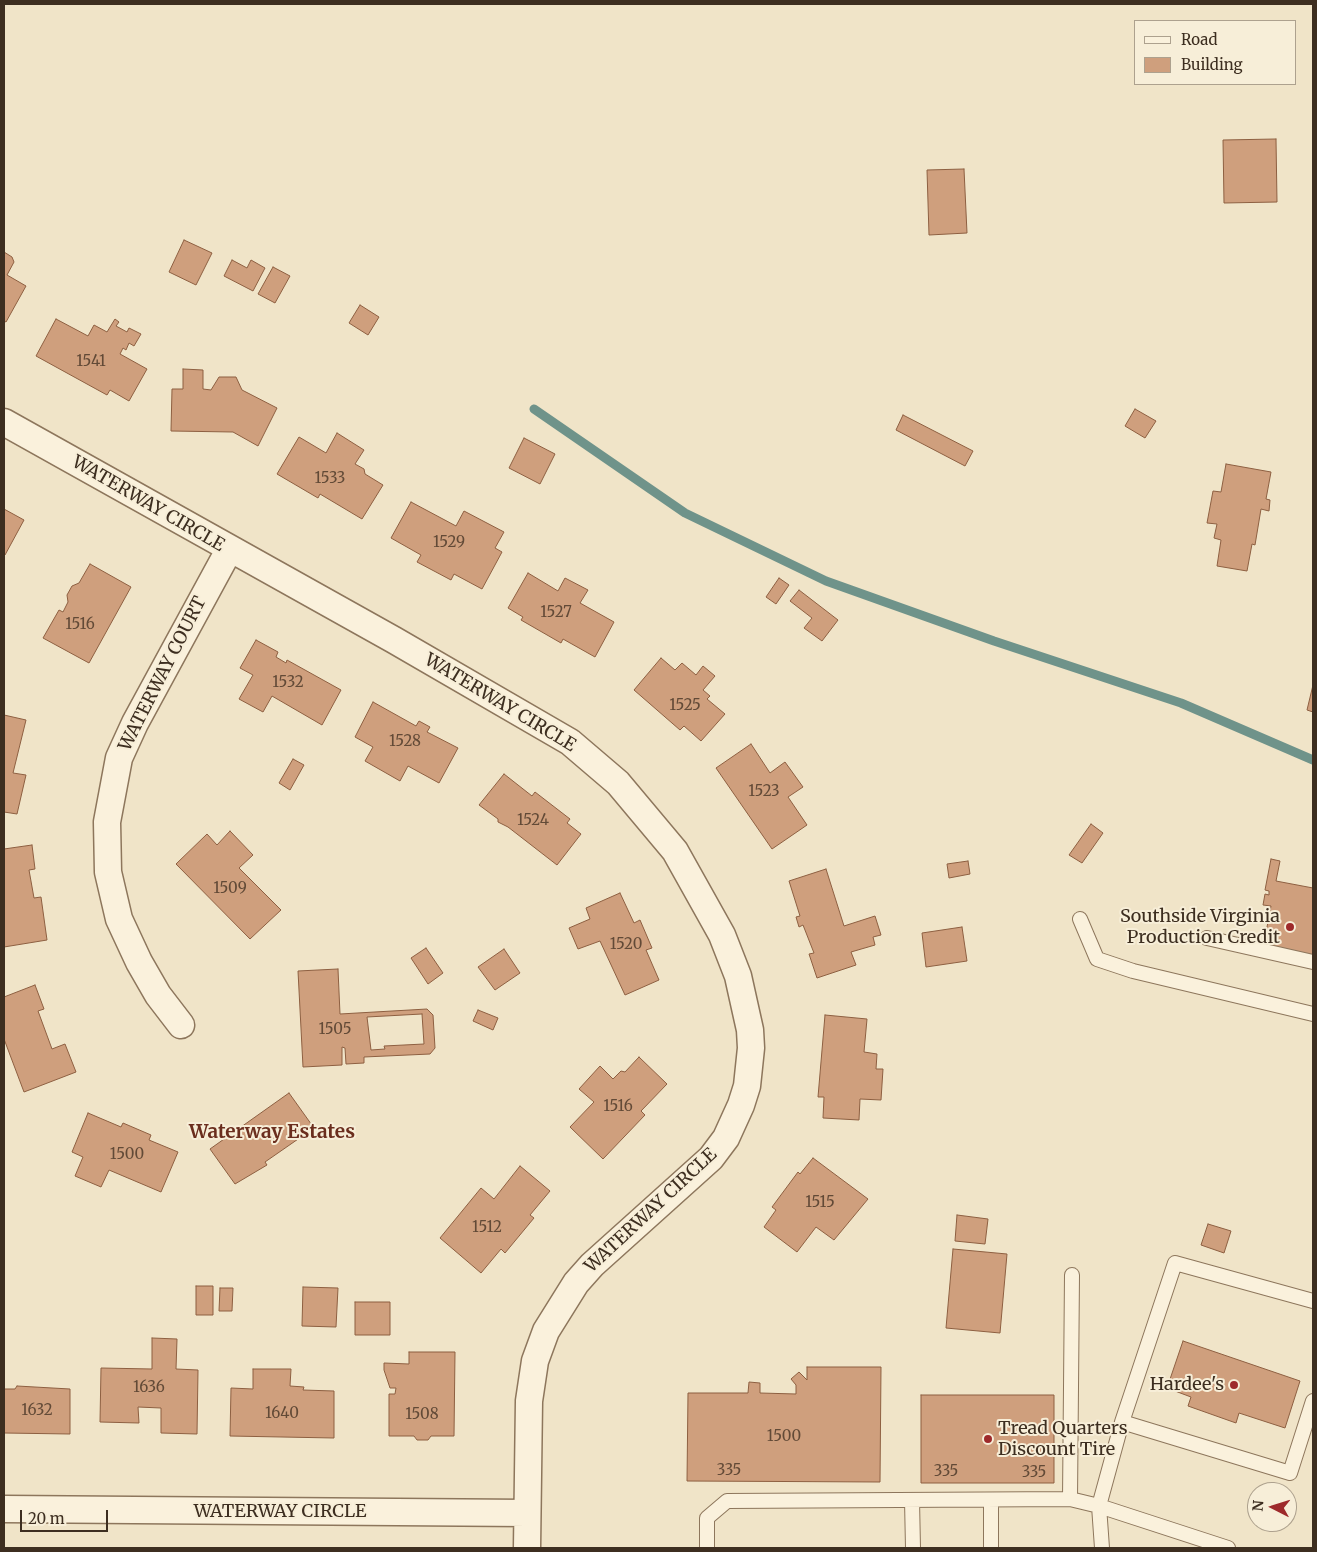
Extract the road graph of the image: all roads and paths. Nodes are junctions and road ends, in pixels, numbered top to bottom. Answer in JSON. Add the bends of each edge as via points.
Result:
{"nodes":[{"id":1,"x":4,"y":422,"type":"edge"},
{"id":2,"x":229,"y":550,"type":"junction"},
{"id":3,"x":1080,"y":919,"type":"dead end"},
{"id":4,"x":1206,"y":938,"type":"dead end"},
{"id":5,"x":1313,"y":962,"type":"edge"},
{"id":6,"x":1313,"y":1014,"type":"edge"},
{"id":7,"x":181,"y":1025,"type":"dead end"},
{"id":8,"x":1072,"y":1275,"type":"dead end"},
{"id":9,"x":1313,"y":1301,"type":"edge"},
{"id":10,"x":1313,"y":1401,"type":"edge"},
{"id":11,"x":1122,"y":1422,"type":"junction"},
{"id":12,"x":1070,"y":1499,"type":"junction"},
{"id":13,"x":912,"y":1500,"type":"junction"},
{"id":14,"x":991,"y":1500,"type":"junction"},
{"id":15,"x":1098,"y":1506,"type":"junction"},
{"id":16,"x":4,"y":1509,"type":"edge"},
{"id":17,"x":527,"y":1513,"type":"junction"},
{"id":18,"x":527,"y":1548,"type":"edge"},
{"id":19,"x":707,"y":1548,"type":"edge"},
{"id":20,"x":913,"y":1548,"type":"edge"},
{"id":21,"x":991,"y":1548,"type":"edge"},
{"id":22,"x":1102,"y":1548,"type":"edge"},
{"id":23,"x":1228,"y":1548,"type":"edge"}],
"edges":[{"from":1,"to":2,"type":"street","name":"WATERWAY CIRCLE"},
{"from":2,"to":7,"type":"street","name":"WATERWAY COURT","via":[[131,731],[120,758],[107,822],[108,872],[120,919],[139,962]]},
{"from":2,"to":17,"type":"street","name":"WATERWAY CIRCLE","via":[[570,742],[618,783],[675,851],[722,936],[738,976],[747,1010],[751,1048],[747,1086],[741,1105],[726,1138],[711,1158],[592,1265],[553,1318],[535,1361],[529,1401]]},
{"from":3,"to":6,"type":"lane","via":[[1097,958],[1133,971]]},
{"from":4,"to":5,"type":"lane"},
{"from":8,"to":12,"type":"lane"},
{"from":9,"to":11,"type":"lane","via":[[1175,1263]]},
{"from":10,"to":11,"type":"lane","via":[[1290,1473]]},
{"from":11,"to":15,"type":"lane"},
{"from":12,"to":14,"type":"lane"},
{"from":12,"to":15,"type":"lane"},
{"from":13,"to":14,"type":"lane"},
{"from":13,"to":19,"type":"lane","via":[[727,1501],[707,1518]]},
{"from":13,"to":20,"type":"lane"},
{"from":14,"to":21,"type":"lane"},
{"from":15,"to":22,"type":"lane"},
{"from":15,"to":23,"type":"lane"},
{"from":16,"to":17,"type":"street","name":"WATERWAY CIRCLE"},
{"from":17,"to":18,"type":"street","name":"WATERWAY CIRCLE"}]}
